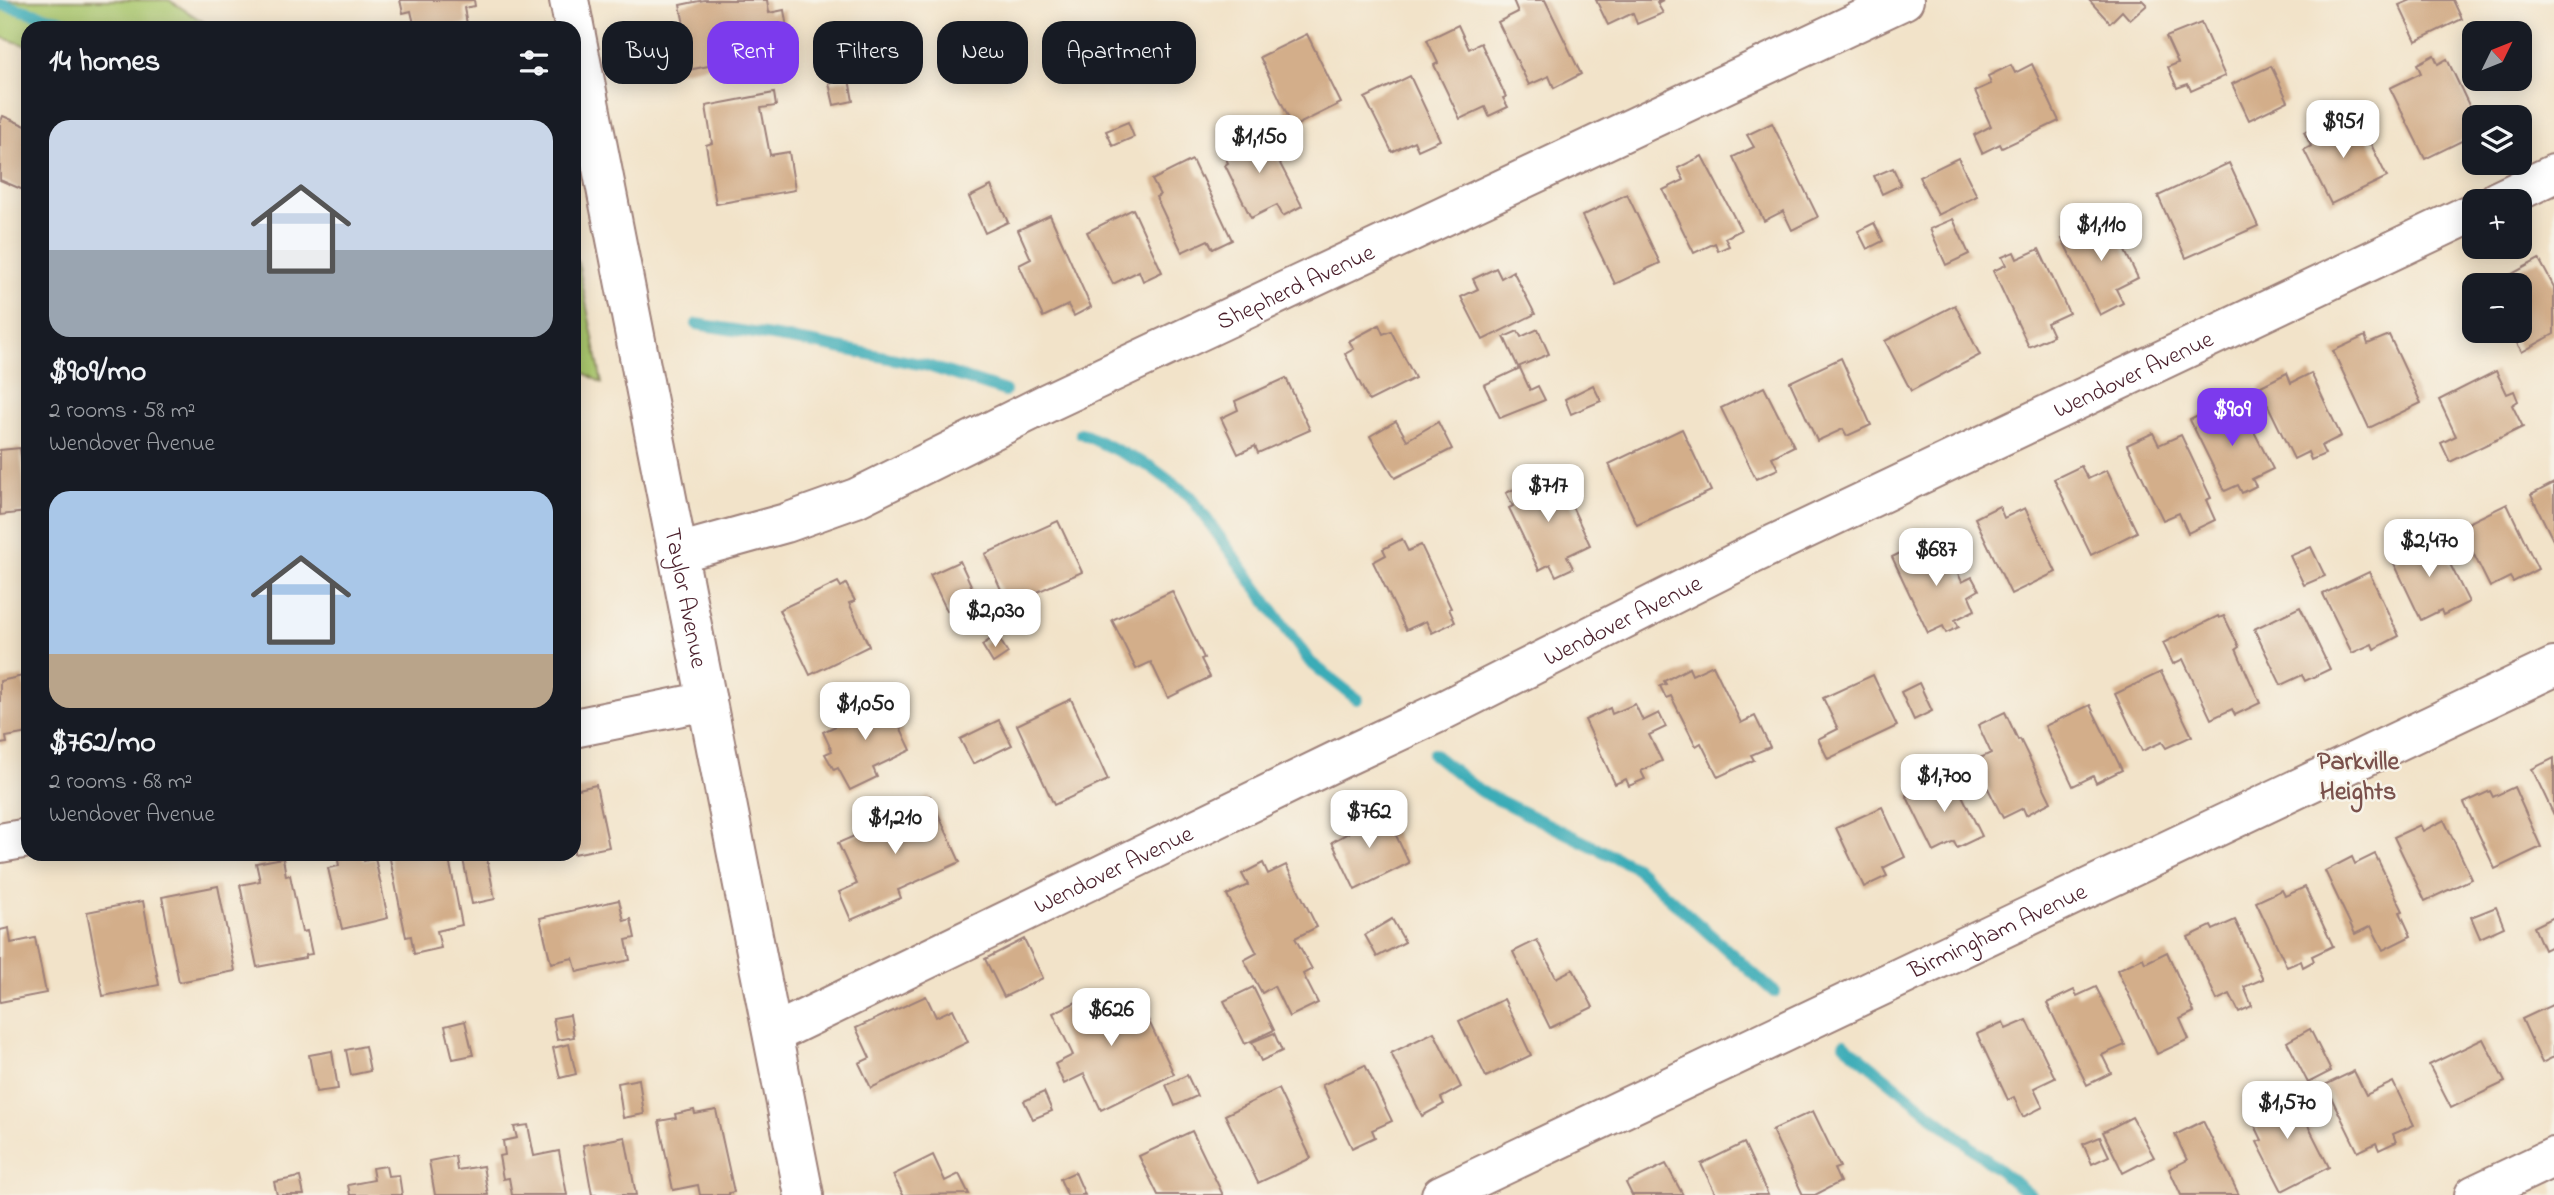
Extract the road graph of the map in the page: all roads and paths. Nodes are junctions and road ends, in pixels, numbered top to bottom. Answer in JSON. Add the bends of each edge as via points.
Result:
{"nodes":[{"id":1,"x":569,"y":0,"type":"edge"},
{"id":2,"x":1904,"y":0,"type":"edge"},
{"id":3,"x":573,"y":21,"type":"edge"},
{"id":4,"x":581,"y":61,"type":"edge"},
{"id":5,"x":2554,"y":174,"type":"edge"},
{"id":6,"x":2522,"y":189,"type":"edge"},
{"id":7,"x":2462,"y":218,"type":"edge"},
{"id":8,"x":678,"y":552,"type":"junction"},
{"id":9,"x":2554,"y":667,"type":"edge"},
{"id":10,"x":707,"y":701,"type":"junction"},
{"id":11,"x":581,"y":727,"type":"edge"},
{"id":12,"x":21,"y":839,"type":"edge"},
{"id":13,"x":0,"y":843,"type":"edge"},
{"id":14,"x":773,"y":1034,"type":"junction"},
{"id":15,"x":2554,"y":1157,"type":"edge"},
{"id":16,"x":804,"y":1195,"type":"edge"},
{"id":17,"x":1441,"y":1195,"type":"edge"},
{"id":18,"x":2474,"y":1195,"type":"edge"}],
"edges":[{"from":1,"to":3,"type":"street","name":"Taylor Avenue"},
{"from":2,"to":8,"type":"street","name":"Shepherd Avenue","via":[[1049,402],[856,498],[786,523]]},
{"from":4,"to":8,"type":"street","name":"Taylor Avenue"},
{"from":5,"to":6,"type":"street"},
{"from":7,"to":14,"type":"street","name":"Wendover Avenue","via":[[1749,556],[1438,713]]},
{"from":8,"to":10,"type":"street","name":"Taylor Avenue"},
{"from":9,"to":17,"type":"street","name":"Birmingham Avenue"},
{"from":10,"to":11,"type":"street"},
{"from":10,"to":14,"type":"street","name":"Taylor Avenue"},
{"from":12,"to":13,"type":"street"},
{"from":14,"to":16,"type":"street","name":"Taylor Avenue"},
{"from":15,"to":18,"type":"street"}]}
